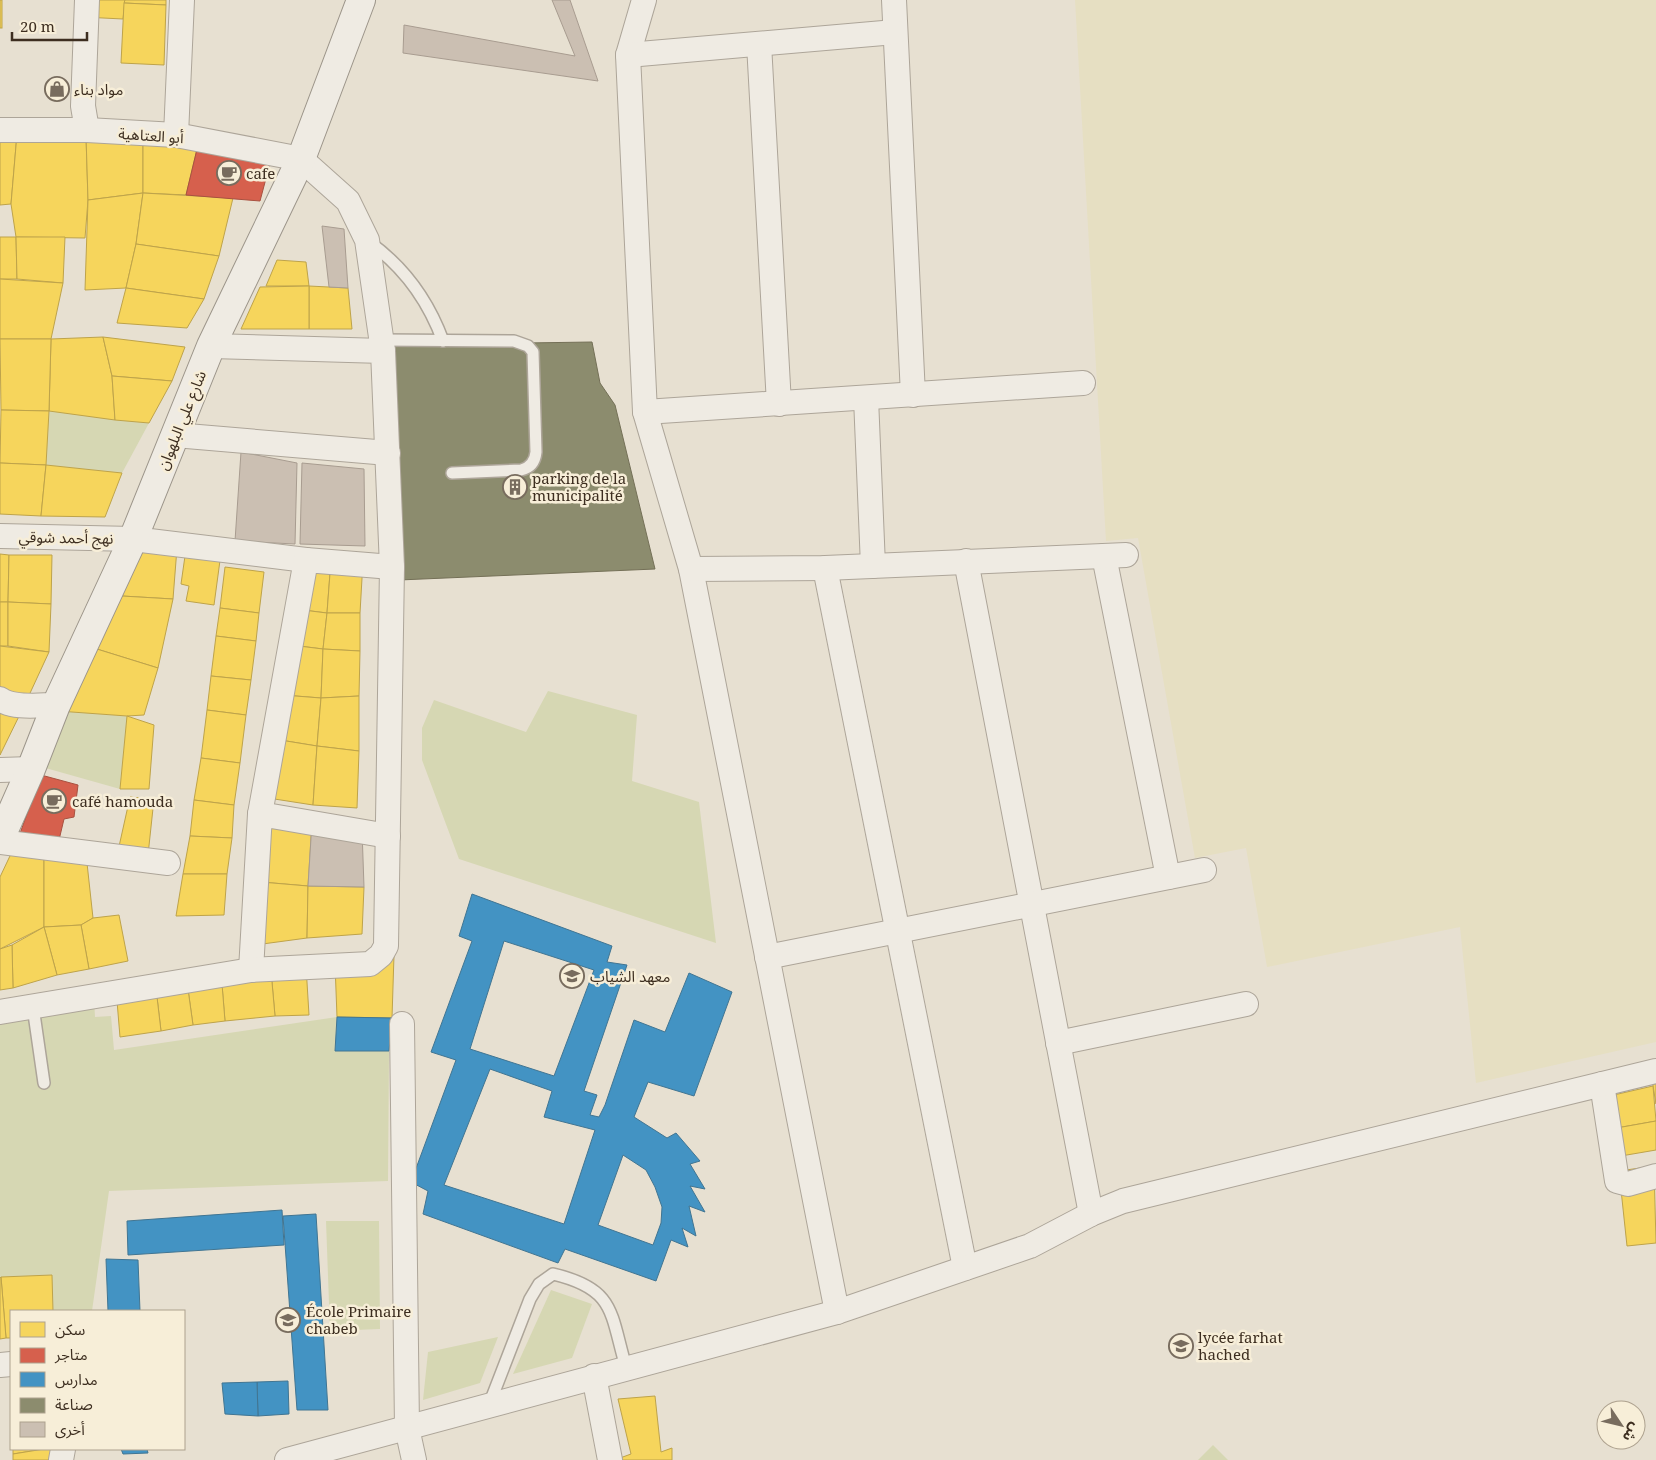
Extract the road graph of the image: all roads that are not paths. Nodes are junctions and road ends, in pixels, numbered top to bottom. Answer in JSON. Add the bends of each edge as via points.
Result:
{"nodes":[{"id":1,"x":86,"y":0,"type":"edge"},
{"id":2,"x":182,"y":0,"type":"edge"},
{"id":3,"x":361,"y":0,"type":"edge"},
{"id":4,"x":644,"y":0,"type":"edge"},
{"id":5,"x":894,"y":0,"type":"edge"},
{"id":6,"x":896,"y":32,"type":"junction"},
{"id":7,"x":759,"y":44,"type":"junction"},
{"id":8,"x":628,"y":55,"type":"junction"},
{"id":9,"x":0,"y":130,"type":"edge"},
{"id":10,"x":87,"y":130,"type":"junction"},
{"id":11,"x":176,"y":135,"type":"junction"},
{"id":12,"x":301,"y":159,"type":"junction"},
{"id":13,"x":367,"y":240,"type":"junction"},
{"id":14,"x":442,"y":341,"type":"junction"},
{"id":15,"x":211,"y":346,"type":"junction"},
{"id":16,"x":382,"y":346,"type":"junction"},
{"id":17,"x":1083,"y":383,"type":"dead end"},
{"id":18,"x":913,"y":395,"type":"junction"},
{"id":19,"x":866,"y":398,"type":"junction"},
{"id":20,"x":779,"y":404,"type":"junction"},
{"id":21,"x":645,"y":412,"type":"junction"},
{"id":22,"x":175,"y":435,"type":"junction"},
{"id":23,"x":388,"y":453,"type":"junction"},
{"id":24,"x":452,"y":473,"type":"dead end"},
{"id":25,"x":0,"y":536,"type":"edge"},
{"id":26,"x":133,"y":538,"type":"junction"},
{"id":27,"x":306,"y":560,"type":"junction"},
{"id":28,"x":966,"y":561,"type":"junction"},
{"id":29,"x":873,"y":566,"type":"junction"},
{"id":30,"x":392,"y":567,"type":"junction"},
{"id":31,"x":825,"y":568,"type":"junction"},
{"id":32,"x":691,"y":569,"type":"junction"},
{"id":33,"x":0,"y":699,"type":"edge"},
{"id":34,"x":56,"y":704,"type":"junction"},
{"id":35,"x":31,"y":769,"type":"junction"},
{"id":36,"x":0,"y":770,"type":"edge"},
{"id":37,"x":260,"y":814,"type":"junction"},
{"id":38,"x":388,"y":836,"type":"junction"},
{"id":39,"x":0,"y":840,"type":"edge"},
{"id":40,"x":168,"y":863,"type":"dead end"},
{"id":41,"x":1204,"y":870,"type":"dead end"},
{"id":42,"x":1168,"y":877,"type":"junction"},
{"id":43,"x":1032,"y":904,"type":"junction"},
{"id":44,"x":897,"y":930,"type":"junction"},
{"id":45,"x":767,"y":957,"type":"junction"},
{"id":46,"x":251,"y":970,"type":"junction"},
{"id":47,"x":1246,"y":1004,"type":"dead end"},
{"id":48,"x":34,"y":1007,"type":"junction"},
{"id":49,"x":0,"y":1012,"type":"edge"},
{"id":50,"x":402,"y":1024,"type":"dead end"},
{"id":51,"x":1058,"y":1043,"type":"junction"},
{"id":52,"x":1656,"y":1071,"type":"edge"},
{"id":53,"x":44,"y":1082,"type":"dead end"},
{"id":54,"x":1602,"y":1084,"type":"junction"},
{"id":55,"x":1656,"y":1176,"type":"edge"},
{"id":56,"x":1091,"y":1214,"type":"junction"},
{"id":57,"x":965,"y":1268,"type":"junction"},
{"id":58,"x":837,"y":1312,"type":"junction"},
{"id":59,"x":626,"y":1367,"type":"junction"},
{"id":60,"x":594,"y":1376,"type":"junction"},
{"id":61,"x":489,"y":1405,"type":"junction"},
{"id":62,"x":407,"y":1428,"type":"junction"},
{"id":63,"x":330,"y":1455,"type":"edge"},
{"id":64,"x":287,"y":1460,"type":"edge"},
{"id":65,"x":414,"y":1460,"type":"edge"},
{"id":66,"x":610,"y":1460,"type":"edge"}],
"edges":[{"from":1,"to":10,"type":"street","via":[[82,106]]},
{"from":2,"to":11,"type":"street"},
{"from":3,"to":12,"type":"street","name":"شارع علي البلهوان"},
{"from":4,"to":8,"type":"street"},
{"from":5,"to":6,"type":"street"},
{"from":6,"to":7,"type":"street"},
{"from":6,"to":18,"type":"street"},
{"from":7,"to":8,"type":"street"},
{"from":7,"to":20,"type":"street"},
{"from":8,"to":21,"type":"street"},
{"from":9,"to":10,"type":"street","name":"أبو العتاهية"},
{"from":10,"to":11,"type":"street","name":"أبو العتاهية"},
{"from":11,"to":12,"type":"street","name":"أبو العتاهية"},
{"from":12,"to":13,"type":"street","via":[[348,201]]},
{"from":12,"to":15,"type":"street","name":"شارع علي البلهوان"},
{"from":13,"to":14,"type":"lane","via":[[395,263],[413,284],[428,307]]},
{"from":13,"to":16,"type":"street"},
{"from":14,"to":16,"type":"lane"},
{"from":14,"to":24,"type":"lane","via":[[521,342],[533,352],[534,360],[536,452],[530,466],[521,470]]},
{"from":15,"to":16,"type":"street"},
{"from":15,"to":22,"type":"street","name":"شارع علي البلهوان"},
{"from":16,"to":23,"type":"street"},
{"from":17,"to":18,"type":"street"},
{"from":18,"to":19,"type":"street"},
{"from":19,"to":20,"type":"street"},
{"from":19,"to":29,"type":"street"},
{"from":20,"to":21,"type":"street"},
{"from":21,"to":32,"type":"street"},
{"from":22,"to":23,"type":"street"},
{"from":22,"to":26,"type":"street","name":"شارع علي البلهوان"},
{"from":23,"to":30,"type":"street"},
{"from":25,"to":26,"type":"street","name":"نهج أحمد شوقي"},
{"from":26,"to":27,"type":"street","name":"نهج أحمد شوقي"},
{"from":26,"to":34,"type":"street","name":"شارع علي البلهوان"},
{"from":27,"to":30,"type":"street","name":"نهج أحمد شوقي"},
{"from":27,"to":37,"type":"street"},
{"from":28,"to":29,"type":"street"},
{"from":28,"to":42,"type":"street","via":[[1115,556]]},
{"from":28,"to":43,"type":"street"},
{"from":29,"to":31,"type":"street"},
{"from":30,"to":38,"type":"street"},
{"from":31,"to":32,"type":"street"},
{"from":31,"to":44,"type":"street"},
{"from":32,"to":45,"type":"street"},
{"from":33,"to":34,"type":"street","via":[[24,704]]},
{"from":34,"to":35,"type":"street","name":"شارع علي البلهوان"},
{"from":35,"to":36,"type":"street"},
{"from":35,"to":39,"type":"street","name":"شارع علي البلهوان"},
{"from":37,"to":38,"type":"street"},
{"from":37,"to":46,"type":"street"},
{"from":38,"to":46,"type":"street","via":[[387,934],[381,955],[370,964]]},
{"from":39,"to":40,"type":"street"},
{"from":41,"to":42,"type":"street"},
{"from":42,"to":43,"type":"street"},
{"from":43,"to":44,"type":"street"},
{"from":43,"to":51,"type":"street"},
{"from":44,"to":45,"type":"street"},
{"from":44,"to":57,"type":"street"},
{"from":45,"to":58,"type":"street"},
{"from":46,"to":48,"type":"street"},
{"from":47,"to":51,"type":"street"},
{"from":48,"to":49,"type":"street"},
{"from":48,"to":53,"type":"lane"},
{"from":50,"to":62,"type":"street"},
{"from":51,"to":56,"type":"street"},
{"from":52,"to":54,"type":"street"},
{"from":54,"to":55,"type":"street","via":[[1617,1181],[1628,1184]]},
{"from":54,"to":56,"type":"street","via":[[1123,1201]]},
{"from":56,"to":57,"type":"street","via":[[1030,1246]]},
{"from":57,"to":58,"type":"street"},
{"from":58,"to":59,"type":"street"},
{"from":59,"to":60,"type":"street"},
{"from":59,"to":61,"type":"lane","via":[[607,1303],[596,1290],[577,1280],[553,1274],[538,1284],[530,1299]]},
{"from":60,"to":61,"type":"street"},
{"from":60,"to":66,"type":"street"},
{"from":61,"to":62,"type":"street"},
{"from":62,"to":63,"type":"street"},
{"from":62,"to":65,"type":"street"},
{"from":63,"to":64,"type":"street"}]}
